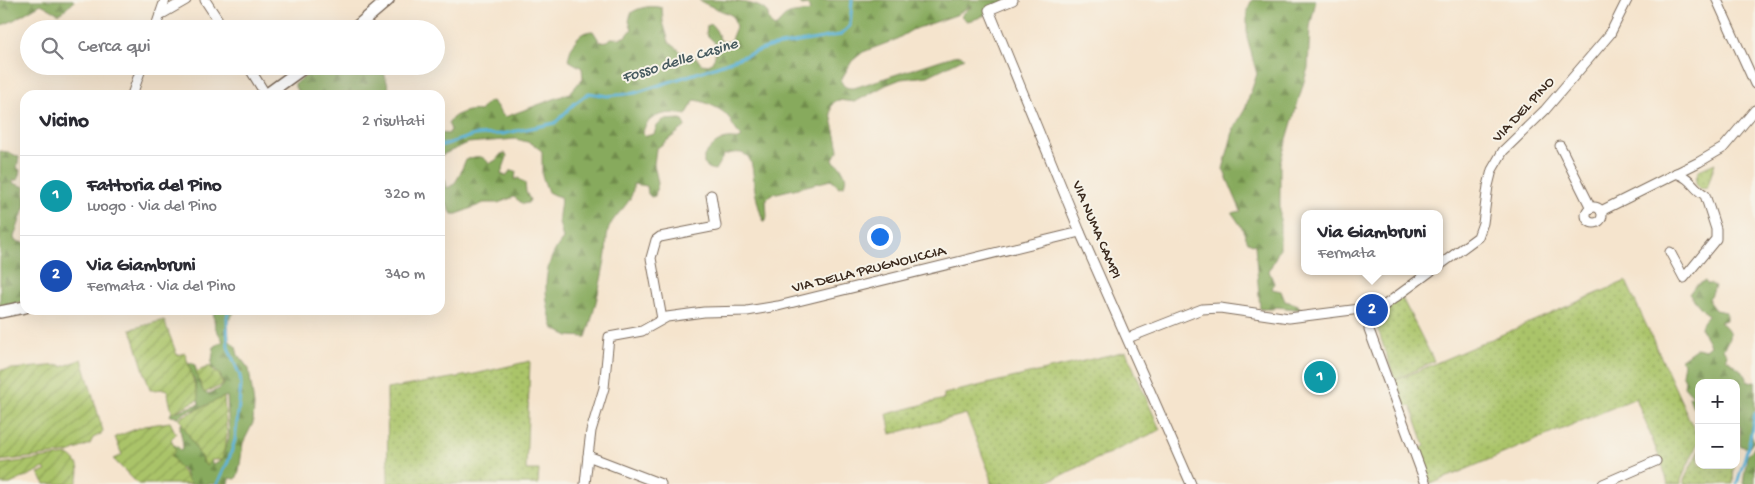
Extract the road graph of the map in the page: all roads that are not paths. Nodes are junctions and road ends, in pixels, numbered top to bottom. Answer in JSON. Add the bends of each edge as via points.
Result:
{"nodes":[{"id":1,"x":165,"y":0,"type":"edge"},
{"id":2,"x":186,"y":0,"type":"edge"},
{"id":3,"x":205,"y":0,"type":"edge"},
{"id":4,"x":388,"y":0,"type":"edge"},
{"id":5,"x":1013,"y":0,"type":"edge"},
{"id":6,"x":1626,"y":0,"type":"edge"},
{"id":7,"x":1717,"y":0,"type":"edge"},
{"id":8,"x":160,"y":15,"type":"junction"},
{"id":9,"x":158,"y":20,"type":"edge"},
{"id":10,"x":218,"y":20,"type":"edge"},
{"id":11,"x":365,"y":20,"type":"edge"},
{"id":12,"x":139,"y":75,"type":"edge"},
{"id":13,"x":254,"y":75,"type":"edge"},
{"id":14,"x":294,"y":75,"type":"edge"},
{"id":15,"x":1755,"y":84,"type":"edge"},
{"id":16,"x":134,"y":90,"type":"edge"},
{"id":17,"x":263,"y":90,"type":"edge"},
{"id":18,"x":273,"y":90,"type":"edge"},
{"id":19,"x":1755,"y":110,"type":"edge"},
{"id":20,"x":1560,"y":146,"type":"dead end"},
{"id":21,"x":1699,"y":162,"type":"junction"},
{"id":22,"x":1676,"y":173,"type":"junction"},
{"id":23,"x":1693,"y":182,"type":"junction"},
{"id":24,"x":711,"y":195,"type":"dead end"},
{"id":25,"x":1591,"y":208,"type":"junction"},
{"id":26,"x":1601,"y":211,"type":"junction"},
{"id":27,"x":1080,"y":232,"type":"junction"},
{"id":28,"x":1670,"y":252,"type":"dead end"},
{"id":29,"x":1443,"y":263,"type":"edge"},
{"id":30,"x":1426,"y":275,"type":"edge"},
{"id":31,"x":1376,"y":307,"type":"junction"},
{"id":32,"x":20,"y":308,"type":"edge"},
{"id":33,"x":0,"y":312,"type":"edge"},
{"id":34,"x":662,"y":318,"type":"junction"},
{"id":35,"x":1128,"y":338,"type":"junction"},
{"id":36,"x":588,"y":456,"type":"junction"},
{"id":37,"x":1656,"y":461,"type":"dead end"},
{"id":38,"x":585,"y":484,"type":"edge"},
{"id":39,"x":661,"y":484,"type":"edge"},
{"id":40,"x":1190,"y":484,"type":"edge"},
{"id":41,"x":1426,"y":484,"type":"edge"},
{"id":42,"x":1603,"y":484,"type":"edge"}],
"edges":[{"from":1,"to":8,"type":"street"},
{"from":2,"to":8,"type":"street"},
{"from":3,"to":10,"type":"street"},
{"from":4,"to":11,"type":"street"},
{"from":5,"to":27,"type":"street","name":"VIA NUMA CAMPI","via":[[989,10]]},
{"from":6,"to":29,"type":"street","name":"VIA DEL PINO","via":[[1610,34],[1545,110],[1502,151],[1492,170],[1478,237]]},
{"from":7,"to":15,"type":"street"},
{"from":8,"to":9,"type":"street"},
{"from":12,"to":16,"type":"street"},
{"from":13,"to":17,"type":"street"},
{"from":14,"to":18,"type":"street"},
{"from":19,"to":21,"type":"street","via":[[1723,148]]},
{"from":20,"to":25,"type":"street"},
{"from":21,"to":22,"type":"street"},
{"from":21,"to":23,"type":"street"},
{"from":22,"to":23,"type":"street"},
{"from":22,"to":26,"type":"street"},
{"from":23,"to":28,"type":"street","via":[[1705,195],[1716,239],[1684,278]]},
{"from":24,"to":34,"type":"street","via":[[716,226],[656,240],[651,258]]},
{"from":25,"to":26,"type":"street"},
{"from":25,"to":26,"type":"street","via":[[1586,212],[1591,223],[1595,224],[1602,218]]},
{"from":27,"to":34,"type":"street","name":"VIA DELLA PRUGNOLICCIA","via":[[778,306]]},
{"from":27,"to":35,"type":"street","name":"VIA NUMA CAMPI"},
{"from":30,"to":31,"type":"street","via":[[1385,305]]},
{"from":31,"to":35,"type":"street","via":[[1289,318],[1220,308],[1202,309]]},
{"from":31,"to":41,"type":"street","via":[[1369,330],[1372,342]]},
{"from":32,"to":33,"type":"street"},
{"from":34,"to":36,"type":"street","name":"VIA DELLA PRUGNOLICCIA","via":[[642,331],[609,338],[604,388],[591,431]]},
{"from":35,"to":40,"type":"street","name":"VIA NUMA CAMPI"},
{"from":36,"to":38,"type":"street","name":"VIA DELLA PRUGNOLICCIA"},
{"from":36,"to":39,"type":"street"},
{"from":37,"to":42,"type":"street"}]}
